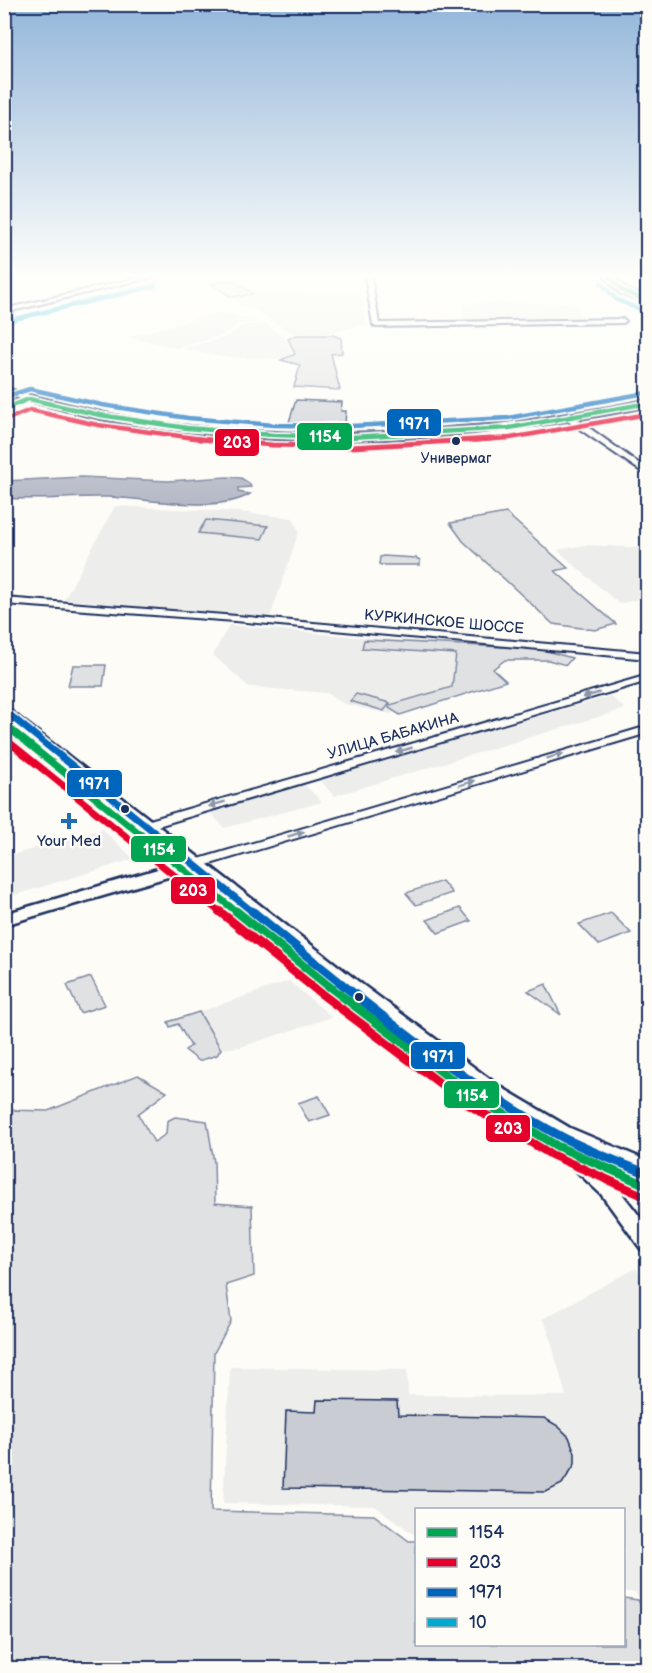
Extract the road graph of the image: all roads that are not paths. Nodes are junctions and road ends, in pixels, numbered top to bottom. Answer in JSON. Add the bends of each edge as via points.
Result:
{"nodes":[{"id":1,"x":4,"y":392,"type":"edge"},
{"id":2,"x":4,"y":397,"type":"edge"},
{"id":3,"x":26,"y":400,"type":"junction"},
{"id":4,"x":648,"y":403,"type":"edge"},
{"id":5,"x":4,"y":409,"type":"edge"},
{"id":6,"x":648,"y":409,"type":"edge"},
{"id":7,"x":574,"y":421,"type":"junction"},
{"id":8,"x":648,"y":474,"type":"edge"},
{"id":9,"x":4,"y":601,"type":"edge"},
{"id":10,"x":648,"y":656,"type":"edge"},
{"id":11,"x":648,"y":678,"type":"edge"},
{"id":12,"x":4,"y":710,"type":"edge"},
{"id":13,"x":4,"y":724,"type":"edge"},
{"id":14,"x":648,"y":729,"type":"edge"},
{"id":15,"x":147,"y":825,"type":"junction"},
{"id":16,"x":188,"y":866,"type":"junction"},
{"id":17,"x":4,"y":920,"type":"edge"},
{"id":18,"x":557,"y":1146,"type":"junction"},
{"id":19,"x":647,"y":1173,"type":"edge"},
{"id":20,"x":648,"y":1243,"type":"edge"}],
"edges":[{"from":1,"to":3,"type":"main road"},
{"from":2,"to":3,"type":"main road"},
{"from":3,"to":5,"type":"street"},
{"from":3,"to":7,"type":"main road","via":[[160,429],[279,439],[399,440],[513,431]]},
{"from":4,"to":7,"type":"main road"},
{"from":6,"to":7,"type":"main road"},
{"from":7,"to":8,"type":"street"},
{"from":9,"to":10,"type":"street","name":"КУРКИНСКОЕ ШОССЕ"},
{"from":11,"to":15,"type":"street","name":"УЛИЦА БАБАКИНА","one_way":true},
{"from":12,"to":15,"type":"main road"},
{"from":13,"to":16,"type":"main road"},
{"from":16,"to":14,"type":"street","one_way":true},
{"from":15,"to":16,"type":"main road"},
{"from":16,"to":17,"type":"main road"},
{"from":16,"to":18,"type":"main road","via":[[326,984],[472,1095]]},
{"from":16,"to":19,"type":"main road","via":[[493,1091],[563,1133]]},
{"from":18,"to":19,"type":"main road"},
{"from":18,"to":20,"type":"main road","via":[[608,1188]]}]}
